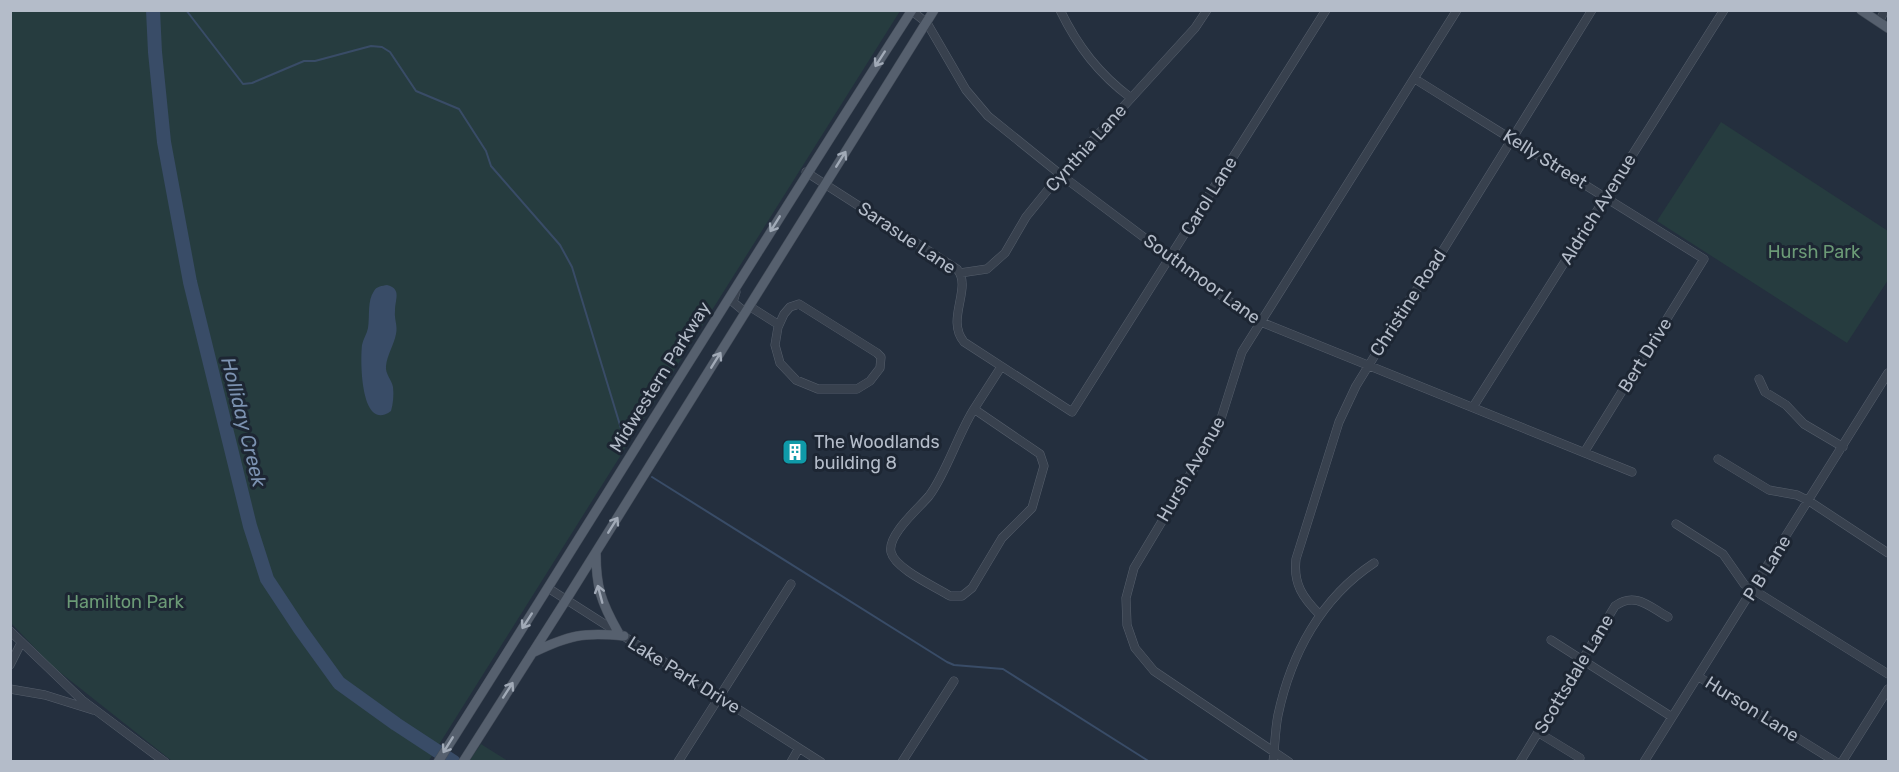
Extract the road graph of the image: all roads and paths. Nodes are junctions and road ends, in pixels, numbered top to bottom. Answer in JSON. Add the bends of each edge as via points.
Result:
{"nodes":[{"id":1,"x":934,"y":10,"type":"edge"},
{"id":2,"x":1060,"y":10,"type":"edge"},
{"id":3,"x":1207,"y":10,"type":"edge"},
{"id":4,"x":1326,"y":10,"type":"edge"},
{"id":5,"x":1457,"y":10,"type":"edge"},
{"id":6,"x":1592,"y":10,"type":"edge"},
{"id":7,"x":1724,"y":10,"type":"edge"},
{"id":8,"x":1861,"y":10,"type":"edge"},
{"id":9,"x":1885,"y":10,"type":"edge"},
{"id":10,"x":912,"y":11,"type":"edge"},
{"id":11,"x":1879,"y":22,"type":"junction"},
{"id":12,"x":927,"y":23,"type":"junction"},
{"id":13,"x":1888,"y":28,"type":"edge"},
{"id":14,"x":1415,"y":79,"type":"junction"},
{"id":15,"x":1131,"y":98,"type":"junction"},
{"id":16,"x":1512,"y":138,"type":"junction"},
{"id":17,"x":807,"y":172,"type":"junction"},
{"id":18,"x":1061,"y":175,"type":"junction"},
{"id":19,"x":825,"y":184,"type":"junction"},
{"id":20,"x":1606,"y":197,"type":"junction"},
{"id":21,"x":1171,"y":258,"type":"junction"},
{"id":22,"x":1704,"y":258,"type":"joint"},
{"id":23,"x":753,"y":259,"type":"junction"},
{"id":24,"x":960,"y":273,"type":"junction"},
{"id":25,"x":747,"y":309,"type":"junction"},
{"id":26,"x":1261,"y":322,"type":"junction"},
{"id":27,"x":778,"y":325,"type":"junction"},
{"id":28,"x":1368,"y":366,"type":"junction"},
{"id":29,"x":1001,"y":367,"type":"junction"},
{"id":30,"x":1888,"y":374,"type":"edge"},
{"id":31,"x":1759,"y":379,"type":"dead end"},
{"id":32,"x":1473,"y":407,"type":"junction"},
{"id":33,"x":974,"y":409,"type":"junction"},
{"id":34,"x":1072,"y":412,"type":"joint"},
{"id":35,"x":1843,"y":447,"type":"junction"},
{"id":36,"x":1585,"y":452,"type":"junction"},
{"id":37,"x":1718,"y":459,"type":"dead end"},
{"id":38,"x":1632,"y":472,"type":"dead end"},
{"id":39,"x":1809,"y":501,"type":"junction"},
{"id":40,"x":1676,"y":524,"type":"dead end"},
{"id":41,"x":596,"y":552,"type":"junction"},
{"id":42,"x":1888,"y":553,"type":"edge"},
{"id":43,"x":1374,"y":563,"type":"dead end"},
{"id":44,"x":791,"y":584,"type":"dead end"},
{"id":45,"x":548,"y":588,"type":"junction"},
{"id":46,"x":1753,"y":590,"type":"junction"},
{"id":47,"x":566,"y":600,"type":"junction"},
{"id":48,"x":1320,"y":615,"type":"junction"},
{"id":49,"x":1668,"y":617,"type":"dead end"},
{"id":50,"x":10,"y":632,"type":"edge"},
{"id":51,"x":621,"y":634,"type":"junction"},
{"id":52,"x":1551,"y":640,"type":"dead end"},
{"id":53,"x":21,"y":643,"type":"junction"},
{"id":54,"x":532,"y":653,"type":"junction"},
{"id":55,"x":1583,"y":660,"type":"junction"},
{"id":56,"x":10,"y":665,"type":"edge"},
{"id":57,"x":1888,"y":674,"type":"edge"},
{"id":58,"x":1699,"y":676,"type":"junction"},
{"id":59,"x":954,"y":681,"type":"dead end"},
{"id":60,"x":10,"y":689,"type":"edge"},
{"id":61,"x":1888,"y":689,"type":"edge"},
{"id":62,"x":719,"y":697,"type":"junction"},
{"id":63,"x":100,"y":713,"type":"junction"},
{"id":64,"x":1672,"y":717,"type":"junction"},
{"id":65,"x":1539,"y":733,"type":"junction"},
{"id":66,"x":799,"y":748,"type":"junction"},
{"id":67,"x":1275,"y":752,"type":"junction"},
{"id":68,"x":1580,"y":758,"type":"dead end"},
{"id":69,"x":165,"y":762,"type":"edge"},
{"id":70,"x":438,"y":762,"type":"edge"},
{"id":71,"x":463,"y":762,"type":"edge"},
{"id":72,"x":678,"y":762,"type":"edge"},
{"id":73,"x":791,"y":762,"type":"edge"},
{"id":74,"x":820,"y":762,"type":"edge"},
{"id":75,"x":902,"y":762,"type":"edge"},
{"id":76,"x":1273,"y":762,"type":"edge"},
{"id":77,"x":1289,"y":762,"type":"edge"},
{"id":78,"x":1520,"y":762,"type":"edge"},
{"id":79,"x":1644,"y":762,"type":"edge"},
{"id":80,"x":1836,"y":762,"type":"edge"},
{"id":81,"x":1842,"y":762,"type":"edge"}],
"edges":[{"from":1,"to":12,"type":"main road"},
{"from":2,"to":15,"type":"street","via":[[1087,58]]},
{"from":3,"to":15,"type":"street","name":"Cynthia Lane"},
{"from":4,"to":21,"type":"street","name":"Carol Lane"},
{"from":5,"to":14,"type":"street","name":"Hursh Avenue"},
{"from":6,"to":16,"type":"street","name":"Christine Road"},
{"from":7,"to":20,"type":"street","name":"Aldrich Avenue"},
{"from":8,"to":11,"type":"main road"},
{"from":9,"to":11,"type":"street"},
{"from":10,"to":12,"type":"street","name":"Southmoor Lane"},
{"from":10,"to":17,"type":"main road","name":"Midwestern Parkway","one_way":true},
{"from":11,"to":13,"type":"main road"},
{"from":12,"to":18,"type":"street","name":"Southmoor Lane","via":[[966,90],[988,116]]},
{"from":19,"to":12,"type":"main road","one_way":true},
{"from":14,"to":16,"type":"street","name":"Kelly Street"},
{"from":14,"to":26,"type":"street","name":"Hursh Avenue"},
{"from":15,"to":18,"type":"street","name":"Cynthia Lane"},
{"from":16,"to":20,"type":"street","name":"Kelly Street"},
{"from":16,"to":28,"type":"street","name":"Christine Road"},
{"from":17,"to":19,"type":"street","name":"Sarasue Lane"},
{"from":17,"to":23,"type":"main road","name":"Midwestern Parkway","one_way":true},
{"from":18,"to":21,"type":"street","name":"Southmoor Lane"},
{"from":18,"to":24,"type":"street","name":"Cynthia Lane","via":[[1036,204],[1005,253],[987,269]]},
{"from":19,"to":24,"type":"street","name":"Sarasue Lane"},
{"from":19,"to":25,"type":"main road"},
{"from":20,"to":22,"type":"street","name":"Kelly Street"},
{"from":20,"to":32,"type":"street","name":"Aldrich Avenue"},
{"from":21,"to":26,"type":"street","name":"Southmoor Lane"},
{"from":21,"to":34,"type":"street","name":"Carol Lane"},
{"from":22,"to":36,"type":"street","name":"Bert Drive"},
{"from":23,"to":25,"type":"street","via":[[733,302]]},
{"from":23,"to":45,"type":"main road","name":"Midwestern Parkway"},
{"from":24,"to":29,"type":"street","name":"Sarasue Lane","via":[[960,337]]},
{"from":25,"to":27,"type":"street"},
{"from":41,"to":25,"type":"main road","one_way":true},
{"from":26,"to":28,"type":"street","name":"Southmoor Lane"},
{"from":26,"to":67,"type":"street","name":"Hursh Avenue","via":[[1238,362],[1218,428],[1134,568],[1126,598],[1127,625],[1142,659]]},
{"from":27,"to":27,"type":"street","via":[[775,345],[780,363],[806,386],[857,389],[865,386],[880,368],[881,357],[877,353],[804,306],[790,307]]},
{"from":28,"to":32,"type":"street","name":"Southmoor Lane"},
{"from":28,"to":48,"type":"street","name":"Christine Road","via":[[1339,422],[1296,559],[1297,584]]},
{"from":29,"to":33,"type":"street"},
{"from":29,"to":34,"type":"street","name":"Sarasue Lane"},
{"from":30,"to":35,"type":"street","name":"P B Lane"},
{"from":31,"to":35,"type":"street","via":[[1765,392],[1786,405],[1804,424]]},
{"from":32,"to":36,"type":"street","name":"Southmoor Lane"},
{"from":33,"to":33,"type":"street","via":[[933,491],[902,526],[891,547],[893,557],[910,573],[950,596],[962,596],[972,588],[1002,538],[1032,508],[1044,466],[1040,454]]},
{"from":35,"to":39,"type":"street","name":"P B Lane"},
{"from":36,"to":38,"type":"street","name":"Southmoor Lane"},
{"from":37,"to":39,"type":"street","via":[[1769,490]]},
{"from":39,"to":42,"type":"street"},
{"from":39,"to":46,"type":"street","name":"P B Lane"},
{"from":40,"to":46,"type":"street","via":[[1723,554],[1738,578]]},
{"from":41,"to":47,"type":"main road"},
{"from":51,"to":41,"type":"main road","one_way":true,"via":[[604,608],[596,580]]},
{"from":43,"to":48,"type":"street","via":[[1342,588]]},
{"from":44,"to":62,"type":"street"},
{"from":45,"to":47,"type":"street","name":"Lake Park Drive"},
{"from":45,"to":70,"type":"main road","name":"Midwestern Parkway","one_way":true},
{"from":46,"to":57,"type":"street"},
{"from":46,"to":58,"type":"street","name":"P B Lane"},
{"from":47,"to":51,"type":"street","name":"Lake Park Drive"},
{"from":47,"to":54,"type":"main road"},
{"from":48,"to":67,"type":"street","via":[[1286,682],[1277,718]]},
{"from":49,"to":55,"type":"street","name":"Scottsdale Lane","via":[[1634,599],[1620,602]]},
{"from":50,"to":53,"type":"street"},
{"from":51,"to":54,"type":"main road","via":[[592,633],[561,639]]},
{"from":51,"to":62,"type":"street","name":"Lake Park Drive"},
{"from":52,"to":55,"type":"street"},
{"from":53,"to":56,"type":"street"},
{"from":53,"to":63,"type":"street"},
{"from":71,"to":54,"type":"main road","one_way":true},
{"from":55,"to":64,"type":"street"},
{"from":55,"to":65,"type":"street","name":"Scottsdale Lane"},
{"from":58,"to":64,"type":"street","name":"P B Lane"},
{"from":58,"to":80,"type":"street","name":"Hurson Lane"},
{"from":59,"to":75,"type":"street"},
{"from":60,"to":63,"type":"street","via":[[45,695]]},
{"from":61,"to":81,"type":"street"},
{"from":62,"to":66,"type":"street","name":"Lake Park Drive"},
{"from":62,"to":72,"type":"street"},
{"from":63,"to":69,"type":"street"},
{"from":64,"to":79,"type":"street","name":"P B Lane"},
{"from":65,"to":68,"type":"street"},
{"from":65,"to":78,"type":"street","name":"Scottsdale Lane"},
{"from":66,"to":73,"type":"street"},
{"from":66,"to":74,"type":"street","name":"Lake Park Drive"},
{"from":67,"to":76,"type":"street"},
{"from":67,"to":77,"type":"street","name":"Hursh Avenue"}]}
